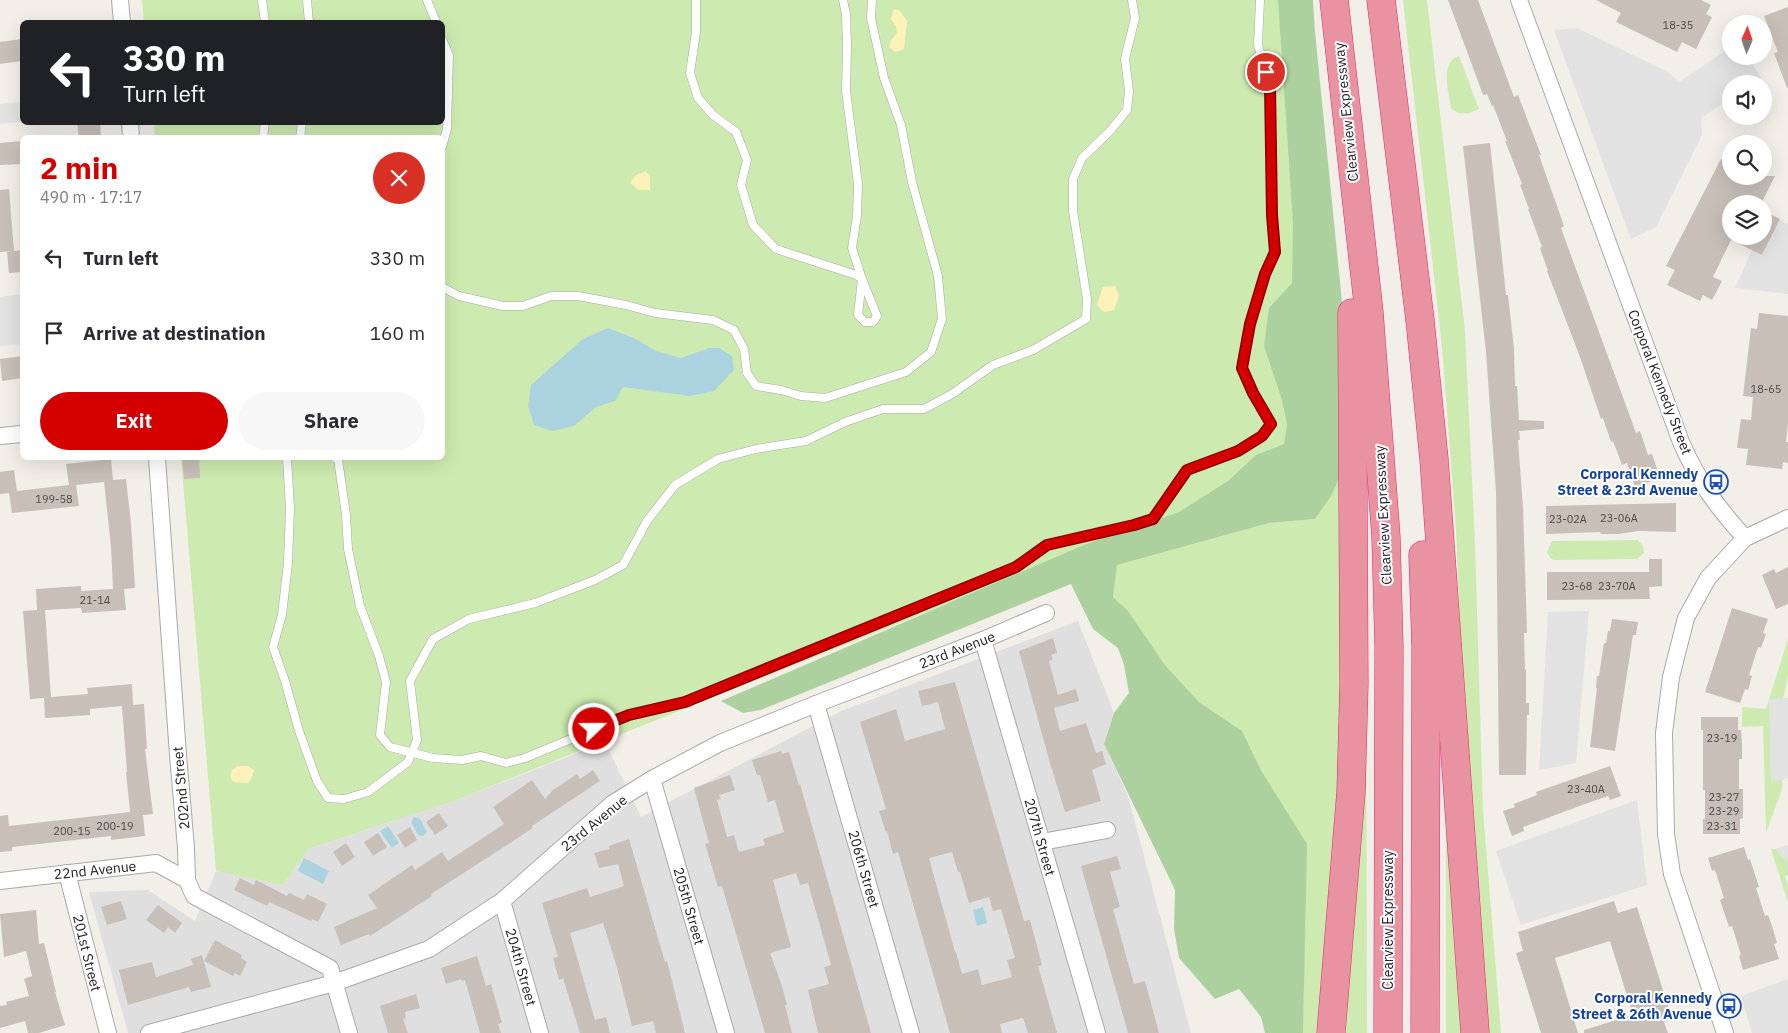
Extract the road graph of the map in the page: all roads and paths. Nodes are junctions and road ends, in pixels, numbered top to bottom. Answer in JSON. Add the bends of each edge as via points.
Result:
{"nodes":[{"id":1,"x":120,"y":0,"type":"edge"},
{"id":2,"x":262,"y":0,"type":"edge"},
{"id":3,"x":307,"y":0,"type":"edge"},
{"id":4,"x":427,"y":0,"type":"edge"},
{"id":5,"x":696,"y":0,"type":"edge"},
{"id":6,"x":843,"y":0,"type":"edge"},
{"id":7,"x":872,"y":0,"type":"edge"},
{"id":8,"x":1132,"y":0,"type":"edge"},
{"id":9,"x":1260,"y":0,"type":"edge"},
{"id":10,"x":1334,"y":0,"type":"edge"},
{"id":11,"x":1375,"y":0,"type":"edge"},
{"id":12,"x":1381,"y":0,"type":"edge"},
{"id":13,"x":1519,"y":0,"type":"edge"},
{"id":14,"x":122,"y":20,"type":"edge"},
{"id":15,"x":265,"y":20,"type":"edge"},
{"id":16,"x":309,"y":20,"type":"edge"},
{"id":17,"x":435,"y":20,"type":"edge"},
{"id":18,"x":445,"y":45,"type":"edge"},
{"id":19,"x":445,"y":137,"type":"edge"},
{"id":20,"x":862,"y":279,"type":"junction"},
{"id":21,"x":445,"y":288,"type":"edge"},
{"id":22,"x":20,"y":434,"type":"edge"},
{"id":23,"x":0,"y":436,"type":"edge"},
{"id":24,"x":157,"y":460,"type":"edge"},
{"id":25,"x":287,"y":460,"type":"edge"},
{"id":26,"x":338,"y":460,"type":"edge"},
{"id":27,"x":1788,"y":518,"type":"edge"},
{"id":28,"x":1745,"y":538,"type":"junction"},
{"id":29,"x":1046,"y":613,"type":"dead end"},
{"id":30,"x":983,"y":640,"type":"junction"},
{"id":31,"x":816,"y":704,"type":"junction"},
{"id":32,"x":412,"y":752,"type":"junction"},
{"id":33,"x":652,"y":779,"type":"junction"},
{"id":34,"x":1107,"y":830,"type":"dead end"},
{"id":35,"x":1042,"y":842,"type":"junction"},
{"id":36,"x":67,"y":873,"type":"junction"},
{"id":37,"x":187,"y":880,"type":"junction"},
{"id":38,"x":0,"y":881,"type":"edge"},
{"id":39,"x":502,"y":901,"type":"junction"},
{"id":40,"x":334,"y":983,"type":"junction"},
{"id":41,"x":108,"y":1033,"type":"edge"},
{"id":42,"x":149,"y":1033,"type":"edge"},
{"id":43,"x":349,"y":1033,"type":"edge"},
{"id":44,"x":540,"y":1033,"type":"edge"},
{"id":45,"x":726,"y":1033,"type":"edge"},
{"id":46,"x":911,"y":1033,"type":"edge"},
{"id":47,"x":1097,"y":1033,"type":"edge"},
{"id":48,"x":1331,"y":1033,"type":"edge"},
{"id":49,"x":1388,"y":1033,"type":"edge"},
{"id":50,"x":1425,"y":1033,"type":"edge"},
{"id":51,"x":1476,"y":1033,"type":"edge"},
{"id":52,"x":1724,"y":1033,"type":"edge"}],
"edges":[{"from":1,"to":14,"type":"street"},
{"from":2,"to":15,"type":"lane"},
{"from":3,"to":16,"type":"lane"},
{"from":4,"to":17,"type":"lane"},
{"from":5,"to":20,"type":"lane","via":[[696,32],[690,73],[698,98],[713,115],[736,132],[747,160],[741,185],[753,225],[776,248]]},
{"from":6,"to":20,"type":"lane","via":[[846,14],[846,92],[858,184],[852,248]]},
{"from":7,"to":21,"type":"lane","via":[[871,18],[884,78],[901,125],[912,182],[938,276],[942,319],[932,352],[906,372],[825,398],[801,396],[756,386],[747,373],[744,348],[734,330],[713,320],[655,313],[578,296],[551,296],[523,306],[503,306],[460,296]]},
{"from":8,"to":32,"type":"lane","via":[[1135,18],[1125,59],[1129,91],[1127,110],[1082,158],[1073,179],[1073,211],[1086,318],[1033,350],[993,365],[924,409],[883,410],[845,422],[806,441],[718,459],[675,485],[647,521],[623,565],[535,604],[469,619],[433,639],[410,681],[417,740]]},
{"from":9,"to":32,"type":"lane","via":[[1258,45],[1270,86],[1275,252],[1250,324],[1242,368],[1271,424],[1262,436],[1238,451],[1187,470],[1153,519],[1047,545],[1016,567],[685,702],[629,715],[506,763],[481,756],[462,760],[433,758]]},
{"from":10,"to":48,"type":"highway","via":[[1353,343],[1354,684],[1350,792]]},
{"from":10,"to":49,"type":"highway","name":"Clearview Expressway","via":[[1369,312],[1386,537],[1389,647]]},
{"from":11,"to":50,"type":"highway","via":[[1417,422],[1423,538],[1426,647]]},
{"from":12,"to":51,"type":"highway","via":[[1434,459]]},
{"from":13,"to":28,"type":"street","name":"Corporal Kennedy Street","via":[[1681,442],[1705,490]]},
{"from":18,"to":19,"type":"lane","via":[[449,54]]},
{"from":20,"to":20,"type":"lane","via":[[878,316],[873,322],[865,322],[858,315]]},
{"from":22,"to":23,"type":"street"},
{"from":24,"to":37,"type":"street","name":"202nd Street"},
{"from":25,"to":32,"type":"lane","via":[[288,563],[282,615],[273,646],[317,781],[328,798],[368,792],[408,762]]},
{"from":26,"to":32,"type":"lane","via":[[348,548],[360,606],[386,682],[380,735],[390,747]]},
{"from":27,"to":28,"type":"street"},
{"from":28,"to":52,"type":"street","via":[[1708,578],[1686,618],[1671,677],[1664,733],[1666,834],[1672,874]]},
{"from":29,"to":30,"type":"street","name":"23rd Avenue"},
{"from":30,"to":31,"type":"street","name":"23rd Avenue"},
{"from":30,"to":35,"type":"street","name":"207th Street"},
{"from":31,"to":33,"type":"street","name":"23rd Avenue","via":[[720,743]]},
{"from":31,"to":46,"type":"street","name":"206th Street"},
{"from":33,"to":39,"type":"street","name":"23rd Avenue","via":[[612,804]]},
{"from":33,"to":45,"type":"street","name":"205th Street"},
{"from":34,"to":35,"type":"street"},
{"from":35,"to":47,"type":"street","name":"207th Street"},
{"from":36,"to":37,"type":"street","name":"22nd Avenue","via":[[156,863]]},
{"from":36,"to":38,"type":"street","name":"22nd Avenue"},
{"from":36,"to":41,"type":"street","name":"201st Street"},
{"from":37,"to":40,"type":"street","via":[[194,896],[330,968]]},
{"from":39,"to":40,"type":"street","name":"23rd Avenue","via":[[429,949]]},
{"from":39,"to":44,"type":"street","name":"204th Street"},
{"from":40,"to":42,"type":"street","name":"23rd Avenue"},
{"from":40,"to":43,"type":"street"}]}
